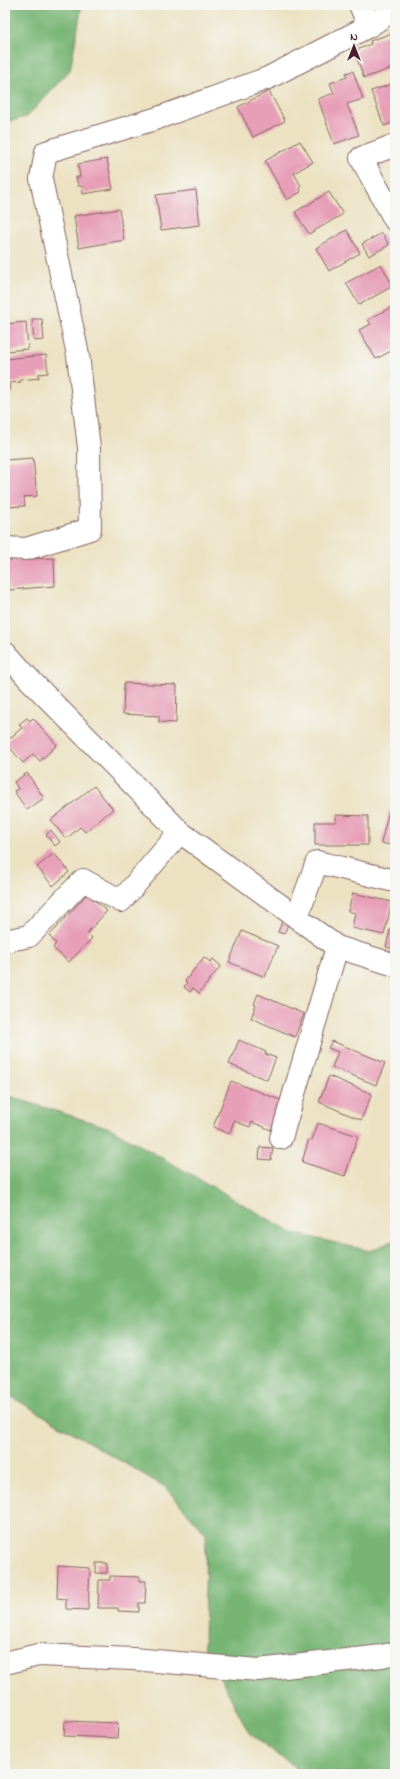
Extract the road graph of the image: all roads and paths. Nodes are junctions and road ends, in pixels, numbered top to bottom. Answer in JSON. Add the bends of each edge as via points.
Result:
{"nodes":[{"id":1,"x":360,"y":5,"type":"edge"},
{"id":2,"x":395,"y":9,"type":"edge"},
{"id":3,"x":369,"y":26,"type":"junction"},
{"id":4,"x":395,"y":145,"type":"edge"},
{"id":5,"x":395,"y":220,"type":"edge"},
{"id":6,"x":5,"y":548,"type":"edge"},
{"id":7,"x":5,"y":652,"type":"edge"},
{"id":8,"x":180,"y":832,"type":"junction"},
{"id":9,"x":395,"y":881,"type":"edge"},
{"id":10,"x":297,"y":917,"type":"junction"},
{"id":11,"x":5,"y":941,"type":"edge"},
{"id":12,"x":337,"y":947,"type":"junction"},
{"id":13,"x":395,"y":965,"type":"edge"},
{"id":14,"x":281,"y":1138,"type":"dead end"},
{"id":15,"x":395,"y":1653,"type":"edge"},
{"id":16,"x":5,"y":1663,"type":"edge"}],
"edges":[{"from":1,"to":3,"type":"street"},
{"from":2,"to":3,"type":"street"},
{"from":3,"to":6,"type":"street","via":[[268,78],[158,118],[46,152],[41,179],[78,355],[89,448],[90,529],[26,549]]},
{"from":4,"to":5,"type":"street","via":[[361,158]]},
{"from":7,"to":8,"type":"street"},
{"from":8,"to":10,"type":"street"},
{"from":8,"to":11,"type":"street","via":[[121,901],[83,880],[29,936]]},
{"from":9,"to":10,"type":"street","via":[[317,862]]},
{"from":10,"to":12,"type":"street"},
{"from":12,"to":13,"type":"street"},
{"from":12,"to":14,"type":"street"},
{"from":15,"to":16,"type":"street","via":[[258,1670],[133,1659],[38,1655]]}]}
